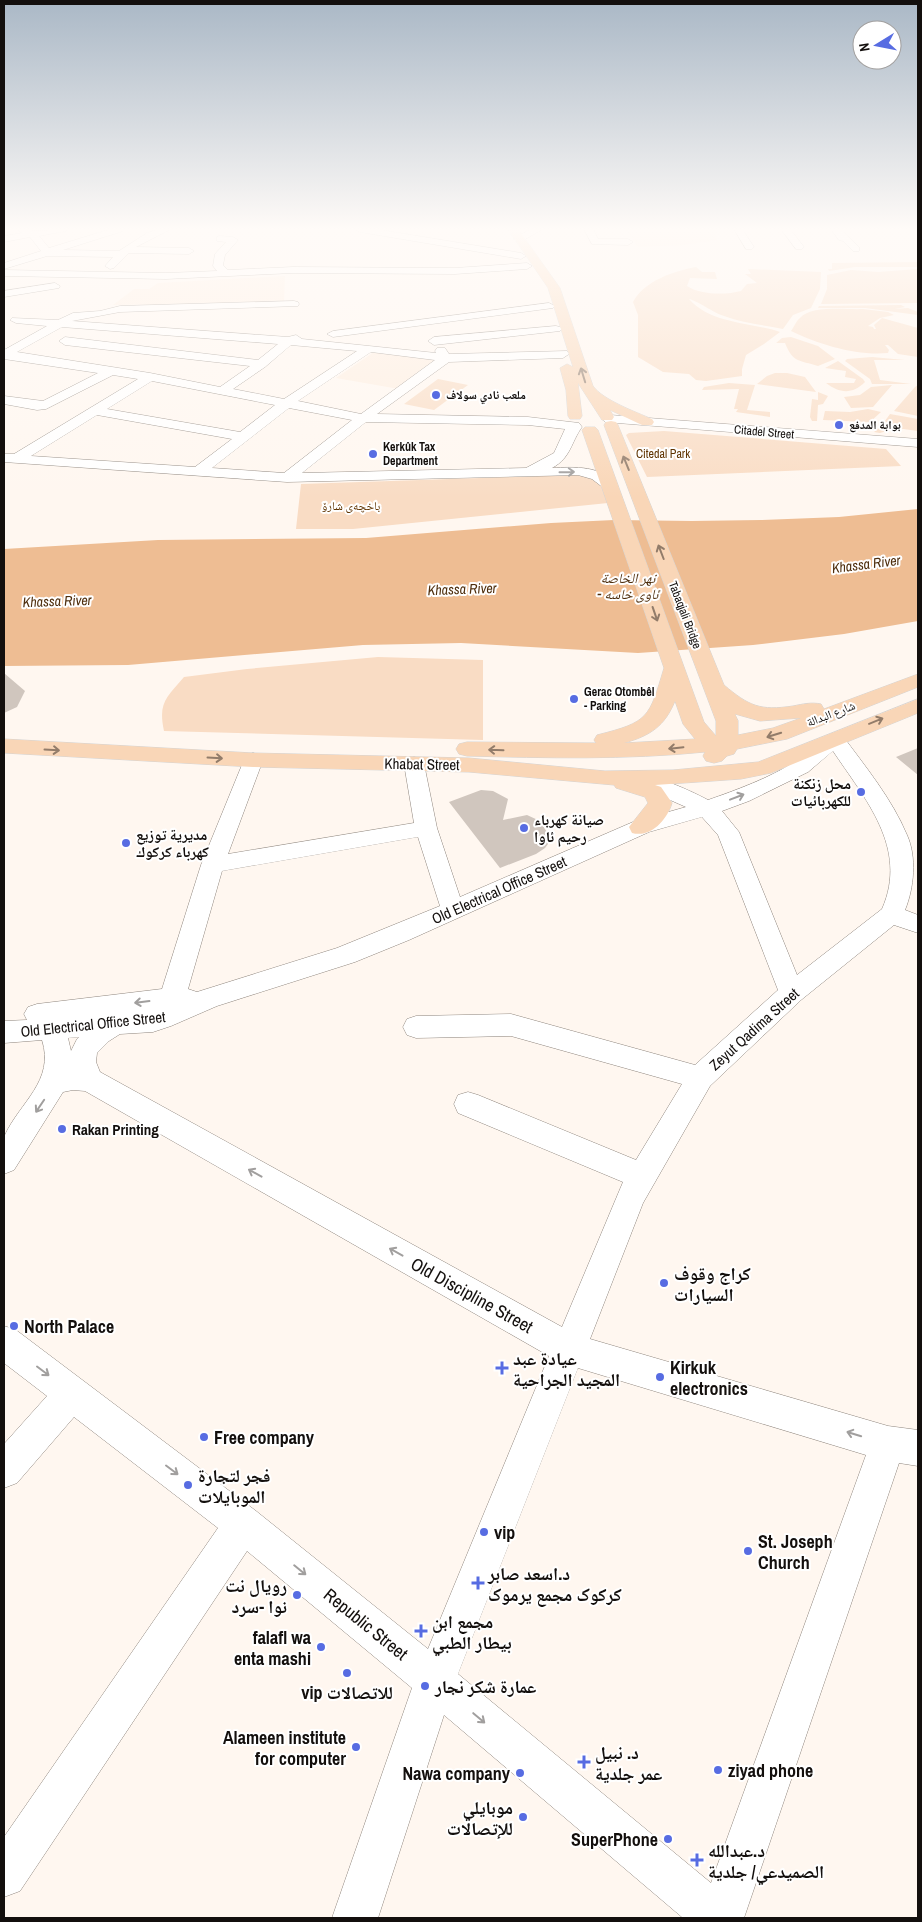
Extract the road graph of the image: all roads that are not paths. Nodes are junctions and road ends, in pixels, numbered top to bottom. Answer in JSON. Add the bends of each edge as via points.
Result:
{"nodes":[{"id":1,"x":16,"y":319,"type":"edge"},
{"id":2,"x":68,"y":319,"type":"edge"},
{"id":3,"x":195,"y":319,"type":"edge"},
{"id":4,"x":292,"y":319,"type":"edge"},
{"id":5,"x":455,"y":319,"type":"edge"},
{"id":6,"x":553,"y":319,"type":"edge"},
{"id":7,"x":564,"y":319,"type":"edge"},
{"id":8,"x":59,"y":324,"type":"junction"},
{"id":9,"x":416,"y":324,"type":"junction"},
{"id":10,"x":556,"y":329,"type":"junction"},
{"id":11,"x":182,"y":333,"type":"junction"},
{"id":12,"x":34,"y":338,"type":"junction"},
{"id":13,"x":288,"y":341,"type":"junction"},
{"id":14,"x":434,"y":341,"type":"junction"},
{"id":15,"x":369,"y":348,"type":"junction"},
{"id":16,"x":4,"y":354,"type":"edge"},
{"id":17,"x":563,"y":354,"type":"junction"},
{"id":18,"x":446,"y":358,"type":"junction"},
{"id":19,"x":262,"y":364,"type":"junction"},
{"id":20,"x":111,"y":371,"type":"junction"},
{"id":21,"x":150,"y":377,"type":"junction"},
{"id":22,"x":221,"y":392,"type":"junction"},
{"id":23,"x":590,"y":394,"type":"junction"},
{"id":24,"x":4,"y":400,"type":"edge"},
{"id":25,"x":22,"y":403,"type":"junction"},
{"id":26,"x":285,"y":404,"type":"junction"},
{"id":27,"x":94,"y":411,"type":"junction"},
{"id":28,"x":4,"y":414,"type":"edge"},
{"id":29,"x":364,"y":418,"type":"junction"},
{"id":30,"x":609,"y":420,"type":"junction"},
{"id":31,"x":647,"y":422,"type":"junction"},
{"id":32,"x":579,"y":424,"type":"junction"},
{"id":33,"x":243,"y":437,"type":"junction"},
{"id":34,"x":918,"y":443,"type":"edge"},
{"id":35,"x":10,"y":458,"type":"edge"},
{"id":36,"x":197,"y":473,"type":"junction"},
{"id":37,"x":520,"y":473,"type":"junction"},
{"id":38,"x":288,"y":478,"type":"junction"},
{"id":39,"x":612,"y":494,"type":"junction"},
{"id":40,"x":673,"y":666,"type":"junction"},
{"id":41,"x":918,"y":680,"type":"edge"},
{"id":42,"x":714,"y":688,"type":"junction"},
{"id":43,"x":873,"y":697,"type":"junction"},
{"id":44,"x":918,"y":705,"type":"edge"},
{"id":45,"x":4,"y":732,"type":"edge"},
{"id":46,"x":834,"y":739,"type":"junction"},
{"id":47,"x":727,"y":740,"type":"junction"},
{"id":48,"x":4,"y":746,"type":"edge"},
{"id":49,"x":537,"y":750,"type":"junction"},
{"id":50,"x":791,"y":756,"type":"junction"},
{"id":51,"x":253,"y":760,"type":"junction"},
{"id":52,"x":414,"y":764,"type":"junction"},
{"id":53,"x":470,"y":765,"type":"junction"},
{"id":54,"x":605,"y":778,"type":"junction"},
{"id":55,"x":706,"y":808,"type":"junction"},
{"id":56,"x":641,"y":827,"type":"junction"},
{"id":57,"x":426,"y":828,"type":"junction"},
{"id":58,"x":212,"y":864,"type":"junction"},
{"id":59,"x":453,"y":911,"type":"junction"},
{"id":60,"x":891,"y":914,"type":"junction"},
{"id":61,"x":918,"y":924,"type":"edge"},
{"id":62,"x":792,"y":993,"type":"junction"},
{"id":63,"x":172,"y":998,"type":"junction"},
{"id":64,"x":208,"y":999,"type":"junction"},
{"id":65,"x":4,"y":1018,"type":"edge"},
{"id":66,"x":116,"y":1024,"type":"junction"},
{"id":67,"x":416,"y":1027,"type":"dead end"},
{"id":68,"x":50,"y":1030,"type":"junction"},
{"id":69,"x":4,"y":1032,"type":"edge"},
{"id":70,"x":700,"y":1078,"type":"junction"},
{"id":71,"x":90,"y":1080,"type":"junction"},
{"id":72,"x":54,"y":1083,"type":"junction"},
{"id":73,"x":468,"y":1104,"type":"dead end"},
{"id":74,"x":4,"y":1161,"type":"edge"},
{"id":75,"x":642,"y":1176,"type":"junction"},
{"id":76,"x":4,"y":1342,"type":"edge"},
{"id":77,"x":569,"y":1349,"type":"junction"},
{"id":78,"x":72,"y":1394,"type":"junction"},
{"id":79,"x":903,"y":1446,"type":"edge"},
{"id":80,"x":4,"y":1470,"type":"edge"},
{"id":81,"x":244,"y":1524,"type":"junction"},
{"id":82,"x":435,"y":1681,"type":"junction"},
{"id":83,"x":4,"y":1875,"type":"edge"},
{"id":84,"x":355,"y":1918,"type":"edge"},
{"id":85,"x":719,"y":1918,"type":"edge"}],
"edges":[{"from":1,"to":8,"type":"street","via":[[13,323]]},
{"from":2,"to":8,"type":"street"},
{"from":3,"to":11,"type":"street"},
{"from":4,"to":13,"type":"street"},
{"from":5,"to":9,"type":"street"},
{"from":6,"to":10,"type":"main road","name":"Tabaqjali Bridge"},
{"from":23,"to":7,"type":"main road","name":"Tabaqjali Bridge","one_way":true},
{"from":8,"to":11,"type":"street"},
{"from":8,"to":12,"type":"street"},
{"from":9,"to":13,"type":"street"},
{"from":9,"to":14,"type":"street"},
{"from":10,"to":14,"type":"street"},
{"from":10,"to":17,"type":"main road","name":"Tabaqjali Bridge"},
{"from":11,"to":13,"type":"street"},
{"from":12,"to":16,"type":"street"},
{"from":12,"to":19,"type":"street"},
{"from":13,"to":15,"type":"street"},
{"from":13,"to":19,"type":"street"},
{"from":14,"to":18,"type":"street"},
{"from":15,"to":18,"type":"street"},
{"from":15,"to":26,"type":"street"},
{"from":16,"to":20,"type":"street"},
{"from":17,"to":18,"type":"street"},
{"from":17,"to":32,"type":"main road","name":"Tabaqjali Bridge"},
{"from":18,"to":29,"type":"street"},
{"from":19,"to":22,"type":"street"},
{"from":20,"to":21,"type":"street"},
{"from":20,"to":25,"type":"street","via":[[50,404]]},
{"from":21,"to":22,"type":"street"},
{"from":21,"to":27,"type":"street"},
{"from":22,"to":26,"type":"street"},
{"from":23,"to":30,"type":"main road","name":"Tabaqjali Bridge"},
{"from":23,"to":31,"type":"main road"},
{"from":24,"to":25,"type":"street"},
{"from":25,"to":28,"type":"street"},
{"from":26,"to":29,"type":"street"},
{"from":26,"to":33,"type":"street"},
{"from":27,"to":33,"type":"street"},
{"from":27,"to":35,"type":"street"},
{"from":29,"to":32,"type":"street"},
{"from":29,"to":38,"type":"street"},
{"from":30,"to":31,"type":"street","name":"Citadel Street"},
{"from":30,"to":32,"type":"main road","via":[[591,413]]},
{"from":30,"to":32,"type":"main road","via":[[605,429]]},
{"from":42,"to":30,"type":"main road","name":"Tabaqjali Bridge","one_way":true},
{"from":31,"to":34,"type":"street","name":"Citadel Street"},
{"from":32,"to":37,"type":"street","via":[[580,437],[567,441],[563,452],[551,462]]},
{"from":32,"to":39,"type":"main road","name":"Tabaqjali Bridge"},
{"from":33,"to":36,"type":"street"},
{"from":35,"to":36,"type":"street"},
{"from":36,"to":38,"type":"street"},
{"from":37,"to":38,"type":"street"},
{"from":37,"to":39,"type":"street","one_way":true,"via":[[586,472],[597,476]]},
{"from":39,"to":40,"type":"main road","name":"Tabaqjali Bridge","one_way":true},
{"from":40,"to":47,"type":"main road","name":"Tabaqjali Bridge","via":[[694,724],[704,737]]},
{"from":40,"to":49,"type":"main road","via":[[660,715],[650,726],[620,737]]},
{"from":41,"to":43,"type":"main road","name":"شارع البدالة"},
{"from":42,"to":43,"type":"main road","via":[[737,708],[756,715],[784,714]]},
{"from":42,"to":47,"type":"main road","name":"Tabaqjali Bridge"},
{"from":43,"to":47,"type":"main road","name":"شارع البدالة","one_way":true,"via":[[779,734]]},
{"from":46,"to":44,"type":"main road","name":"شارع البدالة","one_way":true},
{"from":49,"to":45,"type":"main road","name":"Khabat Street","one_way":true,"via":[[238,744]]},
{"from":46,"to":50,"type":"main road","name":"Khabat Street"},
{"from":55,"to":46,"type":"street","name":"Old Electrical Office Street","one_way":true,"via":[[741,796],[801,767]]},
{"from":46,"to":60,"type":"street","name":"Zeyut Qadima Street","via":[[876,798],[897,836],[902,868],[900,894]]},
{"from":47,"to":49,"type":"main road","name":"Khabat Street","one_way":true,"via":[[667,749]]},
{"from":47,"to":50,"type":"main road","via":[[758,755]]},
{"from":47,"to":53,"type":"main road","via":[[713,758],[666,766]]},
{"from":48,"to":51,"type":"main road","name":"Khabat Street","one_way":true},
{"from":50,"to":54,"type":"main road","name":"Khabat Street","via":[[763,768],[741,772]]},
{"from":51,"to":52,"type":"main road","name":"Khabat Street"},
{"from":51,"to":58,"type":"street"},
{"from":52,"to":53,"type":"main road","name":"Khabat Street"},
{"from":52,"to":57,"type":"street"},
{"from":53,"to":54,"type":"main road","name":"Khabat Street"},
{"from":54,"to":55,"type":"street","via":[[656,786]]},
{"from":54,"to":56,"type":"main road","via":[[644,788],[657,797],[658,809]]},
{"from":55,"to":56,"type":"street","name":"Old Electrical Office Street"},
{"from":55,"to":62,"type":"street","via":[[728,832]]},
{"from":56,"to":59,"type":"street","name":"Old Electrical Office Street"},
{"from":57,"to":58,"type":"street"},
{"from":57,"to":59,"type":"street"},
{"from":58,"to":63,"type":"street"},
{"from":59,"to":64,"type":"street","name":"Old Electrical Office Street","via":[[346,955]]},
{"from":60,"to":61,"type":"street"},
{"from":60,"to":62,"type":"street","name":"Zeyut Qadima Street"},
{"from":62,"to":70,"type":"street","name":"Zeyut Qadima Street"},
{"from":63,"to":64,"type":"street","name":"Old Electrical Office Street"},
{"from":63,"to":65,"type":"street","name":"Old Electrical Office Street","one_way":true},
{"from":64,"to":66,"type":"street","name":"Old Electrical Office Street","via":[[153,1021]]},
{"from":66,"to":68,"type":"street","name":"Old Electrical Office Street"},
{"from":66,"to":71,"type":"street","via":[[95,1036],[83,1054],[84,1073]]},
{"from":67,"to":70,"type":"street","via":[[511,1025]]},
{"from":68,"to":69,"type":"street","name":"Old Electrical Office Street"},
{"from":68,"to":72,"type":"street","via":[[59,1054]]},
{"from":70,"to":75,"type":"street","name":"Zeyut Qadima Street"},
{"from":71,"to":72,"type":"street","name":"Old Discipline Street","via":[[73,1078]]},
{"from":77,"to":71,"type":"street","name":"Old Discipline Street","one_way":true},
{"from":72,"to":74,"type":"street","one_way":true},
{"from":73,"to":75,"type":"street"},
{"from":75,"to":77,"type":"street","name":"Zeyut Qadima Street"},
{"from":76,"to":78,"type":"street","name":"Republic Street","one_way":true},
{"from":79,"to":77,"type":"street","name":"Old Discipline Street","one_way":true},
{"from":77,"to":82,"type":"street","name":"Zeyut Qadima Street"},
{"from":78,"to":80,"type":"street"},
{"from":78,"to":81,"type":"street","name":"Republic Street","one_way":true},
{"from":79,"to":85,"type":"street"},
{"from":81,"to":82,"type":"street","name":"Republic Street","one_way":true},
{"from":81,"to":83,"type":"street"},
{"from":82,"to":84,"type":"street","name":"Zeyut Qadima Street"},
{"from":82,"to":85,"type":"street","name":"Republic Street","one_way":true}]}
